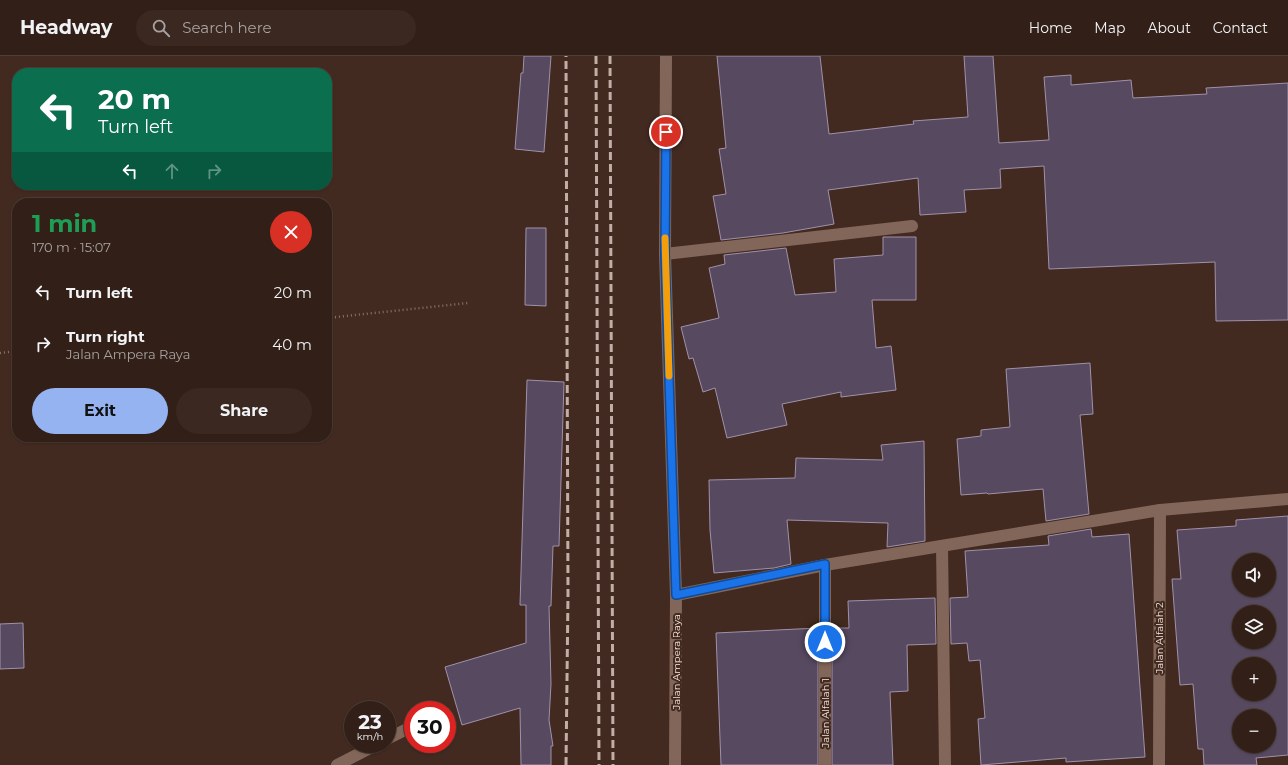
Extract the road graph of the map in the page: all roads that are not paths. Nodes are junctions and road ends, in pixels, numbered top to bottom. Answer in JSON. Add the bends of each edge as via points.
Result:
{"nodes":[{"id":1,"x":666,"y":56,"type":"edge"},
{"id":2,"x":912,"y":226,"type":"dead end"},
{"id":3,"x":665,"y":254,"type":"junction"},
{"id":4,"x":1288,"y":499,"type":"edge"},
{"id":5,"x":1160,"y":510,"type":"junction"},
{"id":6,"x":942,"y":546,"type":"junction"},
{"id":7,"x":825,"y":564,"type":"junction"},
{"id":8,"x":676,"y":595,"type":"junction"},
{"id":9,"x":360,"y":753,"type":"edge"},
{"id":10,"x":337,"y":765,"type":"edge"},
{"id":11,"x":675,"y":765,"type":"edge"},
{"id":12,"x":825,"y":765,"type":"edge"},
{"id":13,"x":946,"y":765,"type":"edge"},
{"id":14,"x":1159,"y":765,"type":"edge"}],
"edges":[{"from":1,"to":3,"type":"street","name":"Jalan Ampera Raya"},
{"from":2,"to":3,"type":"street"},
{"from":3,"to":8,"type":"street","name":"Jalan Ampera Raya"},
{"from":4,"to":5,"type":"street"},
{"from":5,"to":6,"type":"street"},
{"from":5,"to":14,"type":"street","name":"Jalan Alfalah 2"},
{"from":6,"to":7,"type":"street"},
{"from":6,"to":13,"type":"street"},
{"from":7,"to":8,"type":"street"},
{"from":7,"to":12,"type":"street","name":"Jalan Alfalah 1"},
{"from":8,"to":11,"type":"street","name":"Jalan Ampera Raya"},
{"from":9,"to":10,"type":"street"}]}
